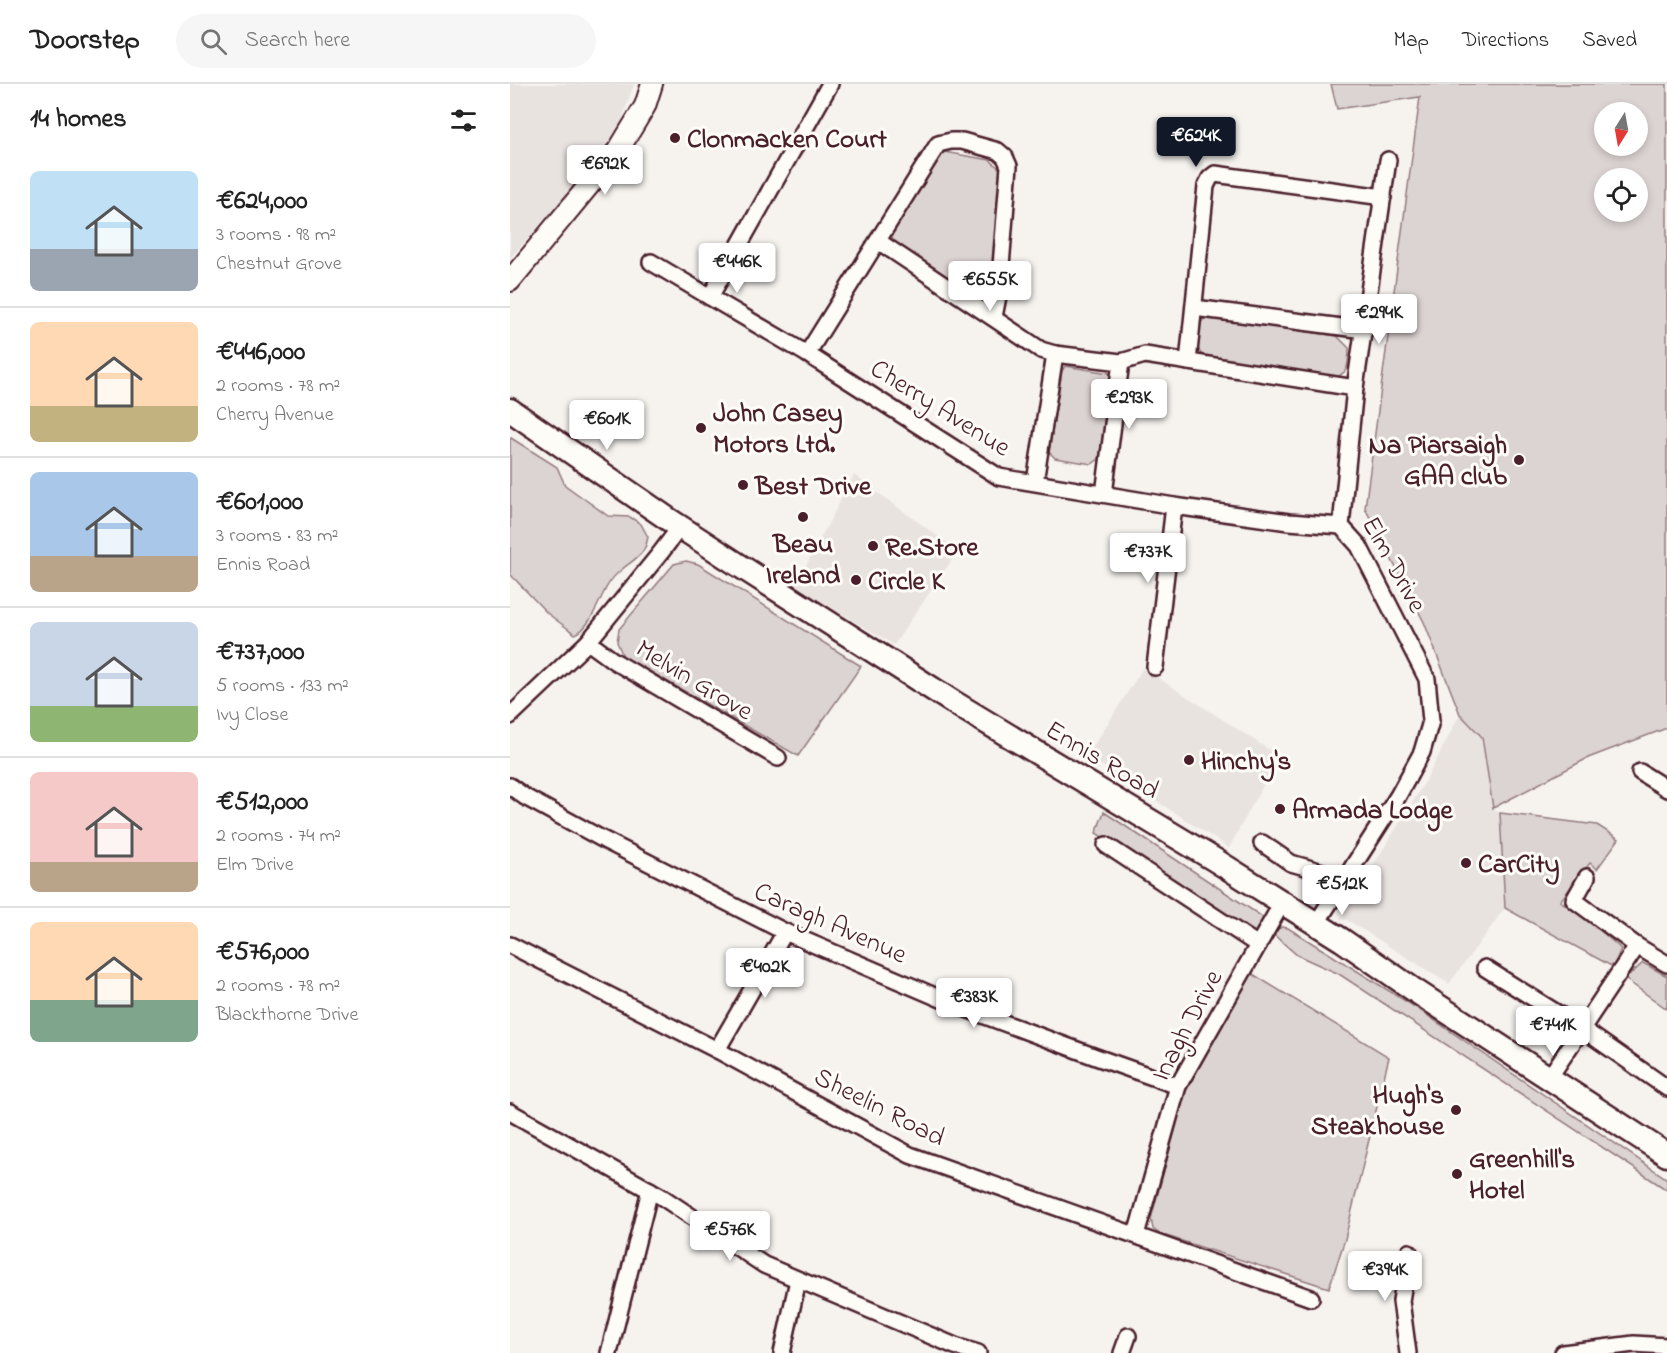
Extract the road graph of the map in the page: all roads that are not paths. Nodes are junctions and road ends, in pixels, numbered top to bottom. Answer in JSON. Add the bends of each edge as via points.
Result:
{"nodes":[{"id":1,"x":652,"y":84,"type":"edge"},
{"id":2,"x":830,"y":84,"type":"edge"},
{"id":3,"x":1388,"y":160,"type":"dead end"},
{"id":4,"x":1383,"y":197,"type":"junction"},
{"id":5,"x":878,"y":241,"type":"junction"},
{"id":6,"x":651,"y":262,"type":"dead end"},
{"id":7,"x":510,"y":281,"type":"edge"},
{"id":8,"x":999,"y":291,"type":"junction"},
{"id":9,"x":710,"y":297,"type":"junction"},
{"id":10,"x":970,"y":301,"type":"junction"},
{"id":11,"x":1194,"y":308,"type":"junction"},
{"id":12,"x":994,"y":317,"type":"junction"},
{"id":13,"x":1365,"y":330,"type":"junction"},
{"id":14,"x":807,"y":354,"type":"junction"},
{"id":15,"x":1055,"y":354,"type":"junction"},
{"id":16,"x":1120,"y":362,"type":"junction"},
{"id":17,"x":1188,"y":362,"type":"junction"},
{"id":18,"x":1355,"y":388,"type":"junction"},
{"id":19,"x":510,"y":410,"type":"edge"},
{"id":20,"x":1035,"y":482,"type":"junction"},
{"id":21,"x":1104,"y":494,"type":"junction"},
{"id":22,"x":1174,"y":506,"type":"junction"},
{"id":23,"x":680,"y":526,"type":"junction"},
{"id":24,"x":1341,"y":526,"type":"junction"},
{"id":25,"x":588,"y":642,"type":"junction"},
{"id":26,"x":1155,"y":667,"type":"dead end"},
{"id":27,"x":510,"y":716,"type":"edge"},
{"id":28,"x":778,"y":758,"type":"dead end"},
{"id":29,"x":1640,"y":772,"type":"dead end"},
{"id":30,"x":510,"y":786,"type":"edge"},
{"id":31,"x":1667,"y":789,"type":"edge"},
{"id":32,"x":1262,"y":843,"type":"dead end"},
{"id":33,"x":1106,"y":845,"type":"dead end"},
{"id":34,"x":1587,"y":877,"type":"dead end"},
{"id":35,"x":1343,"y":881,"type":"junction"},
{"id":36,"x":1282,"y":903,"type":"junction"},
{"id":37,"x":1316,"y":924,"type":"junction"},
{"id":38,"x":785,"y":932,"type":"junction"},
{"id":39,"x":510,"y":945,"type":"edge"},
{"id":40,"x":1258,"y":945,"type":"junction"},
{"id":41,"x":1637,"y":946,"type":"junction"},
{"id":42,"x":1667,"y":964,"type":"edge"},
{"id":43,"x":1485,"y":968,"type":"dead end"},
{"id":44,"x":1581,"y":1028,"type":"junction"},
{"id":45,"x":717,"y":1050,"type":"junction"},
{"id":46,"x":1549,"y":1078,"type":"junction"},
{"id":47,"x":1178,"y":1086,"type":"junction"},
{"id":48,"x":1667,"y":1088,"type":"edge"},
{"id":49,"x":510,"y":1112,"type":"edge"},
{"id":50,"x":1667,"y":1155,"type":"edge"},
{"id":51,"x":650,"y":1190,"type":"junction"},
{"id":52,"x":1136,"y":1235,"type":"junction"},
{"id":53,"x":1409,"y":1252,"type":"dead end"},
{"id":54,"x":798,"y":1280,"type":"junction"},
{"id":55,"x":1311,"y":1298,"type":"dead end"},
{"id":56,"x":1128,"y":1336,"type":"dead end"},
{"id":57,"x":1667,"y":1346,"type":"edge"},
{"id":58,"x":954,"y":1350,"type":"edge"},
{"id":59,"x":609,"y":1353,"type":"edge"},
{"id":60,"x":782,"y":1353,"type":"edge"},
{"id":61,"x":978,"y":1353,"type":"edge"},
{"id":62,"x":1122,"y":1353,"type":"edge"},
{"id":63,"x":1408,"y":1353,"type":"edge"},
{"id":64,"x":1563,"y":1353,"type":"edge"}],
"edges":[{"from":1,"to":7,"type":"street","via":[[645,106],[619,149]]},
{"from":2,"to":9,"type":"street"},
{"from":3,"to":4,"type":"street","name":"Elm Drive"},
{"from":4,"to":11,"type":"street","via":[[1215,174],[1206,186]]},
{"from":4,"to":13,"type":"street","name":"Elm Drive"},
{"from":5,"to":8,"type":"street","via":[[938,144],[962,141],[998,151],[1009,166]]},
{"from":5,"to":10,"type":"street"},
{"from":5,"to":14,"type":"street"},
{"from":6,"to":9,"type":"street","name":"Cherry Avenue"},
{"from":8,"to":10,"type":"street"},
{"from":8,"to":12,"type":"street"},
{"from":9,"to":14,"type":"street","name":"Cherry Avenue"},
{"from":10,"to":12,"type":"street"},
{"from":11,"to":13,"type":"street"},
{"from":11,"to":17,"type":"street"},
{"from":12,"to":15,"type":"street","via":[[1041,350]]},
{"from":13,"to":18,"type":"street","name":"Elm Drive"},
{"from":14,"to":20,"type":"street","name":"Cherry Avenue","via":[[999,477]]},
{"from":15,"to":16,"type":"street"},
{"from":15,"to":20,"type":"street"},
{"from":16,"to":17,"type":"street","via":[[1145,355]]},
{"from":16,"to":21,"type":"street"},
{"from":17,"to":18,"type":"street"},
{"from":18,"to":24,"type":"street","name":"Elm Drive"},
{"from":19,"to":23,"type":"main road","name":"Ennis Road"},
{"from":20,"to":21,"type":"street","name":"Cherry Avenue"},
{"from":21,"to":22,"type":"street","name":"Cherry Avenue"},
{"from":22,"to":24,"type":"street","name":"Cherry Avenue"},
{"from":22,"to":26,"type":"street"},
{"from":23,"to":25,"type":"street"},
{"from":23,"to":36,"type":"main road","name":"Ennis Road","via":[[953,702]]},
{"from":24,"to":35,"type":"street","name":"Elm Drive","via":[[1359,546],[1427,679],[1431,722],[1418,761]]},
{"from":25,"to":27,"type":"street"},
{"from":25,"to":28,"type":"street","name":"Melvin Grove"},
{"from":29,"to":31,"type":"street"},
{"from":30,"to":38,"type":"street","name":"Caragh Avenue","via":[[594,834]]},
{"from":32,"to":35,"type":"street","via":[[1292,863]]},
{"from":33,"to":40,"type":"street"},
{"from":34,"to":41,"type":"street","via":[[1574,900]]},
{"from":35,"to":37,"type":"street","name":"Elm Drive"},
{"from":36,"to":37,"type":"main road","name":"Ennis Road"},
{"from":36,"to":40,"type":"street","name":"Inagh Drive"},
{"from":37,"to":46,"type":"main road","name":"Ennis Road"},
{"from":38,"to":45,"type":"street"},
{"from":38,"to":47,"type":"street","name":"Caragh Avenue","via":[[953,1004]]},
{"from":39,"to":45,"type":"street","name":"Sheelin Road"},
{"from":40,"to":47,"type":"street","name":"Inagh Drive"},
{"from":41,"to":42,"type":"street"},
{"from":41,"to":44,"type":"street"},
{"from":43,"to":44,"type":"street"},
{"from":44,"to":46,"type":"street"},
{"from":44,"to":48,"type":"street"},
{"from":45,"to":52,"type":"street","name":"Sheelin Road","via":[[909,1155]]},
{"from":46,"to":50,"type":"main road","name":"Ennis Road"},
{"from":47,"to":52,"type":"street","name":"Inagh Drive"},
{"from":49,"to":51,"type":"street"},
{"from":51,"to":54,"type":"street","via":[[764,1265]]},
{"from":51,"to":59,"type":"street"},
{"from":52,"to":55,"type":"street","name":"Sheelin Road"},
{"from":53,"to":63,"type":"street","via":[[1401,1301]]},
{"from":54,"to":58,"type":"street"},
{"from":54,"to":60,"type":"street"},
{"from":56,"to":62,"type":"street"},
{"from":57,"to":64,"type":"street","via":[[1634,1344]]},
{"from":58,"to":61,"type":"street"}]}
